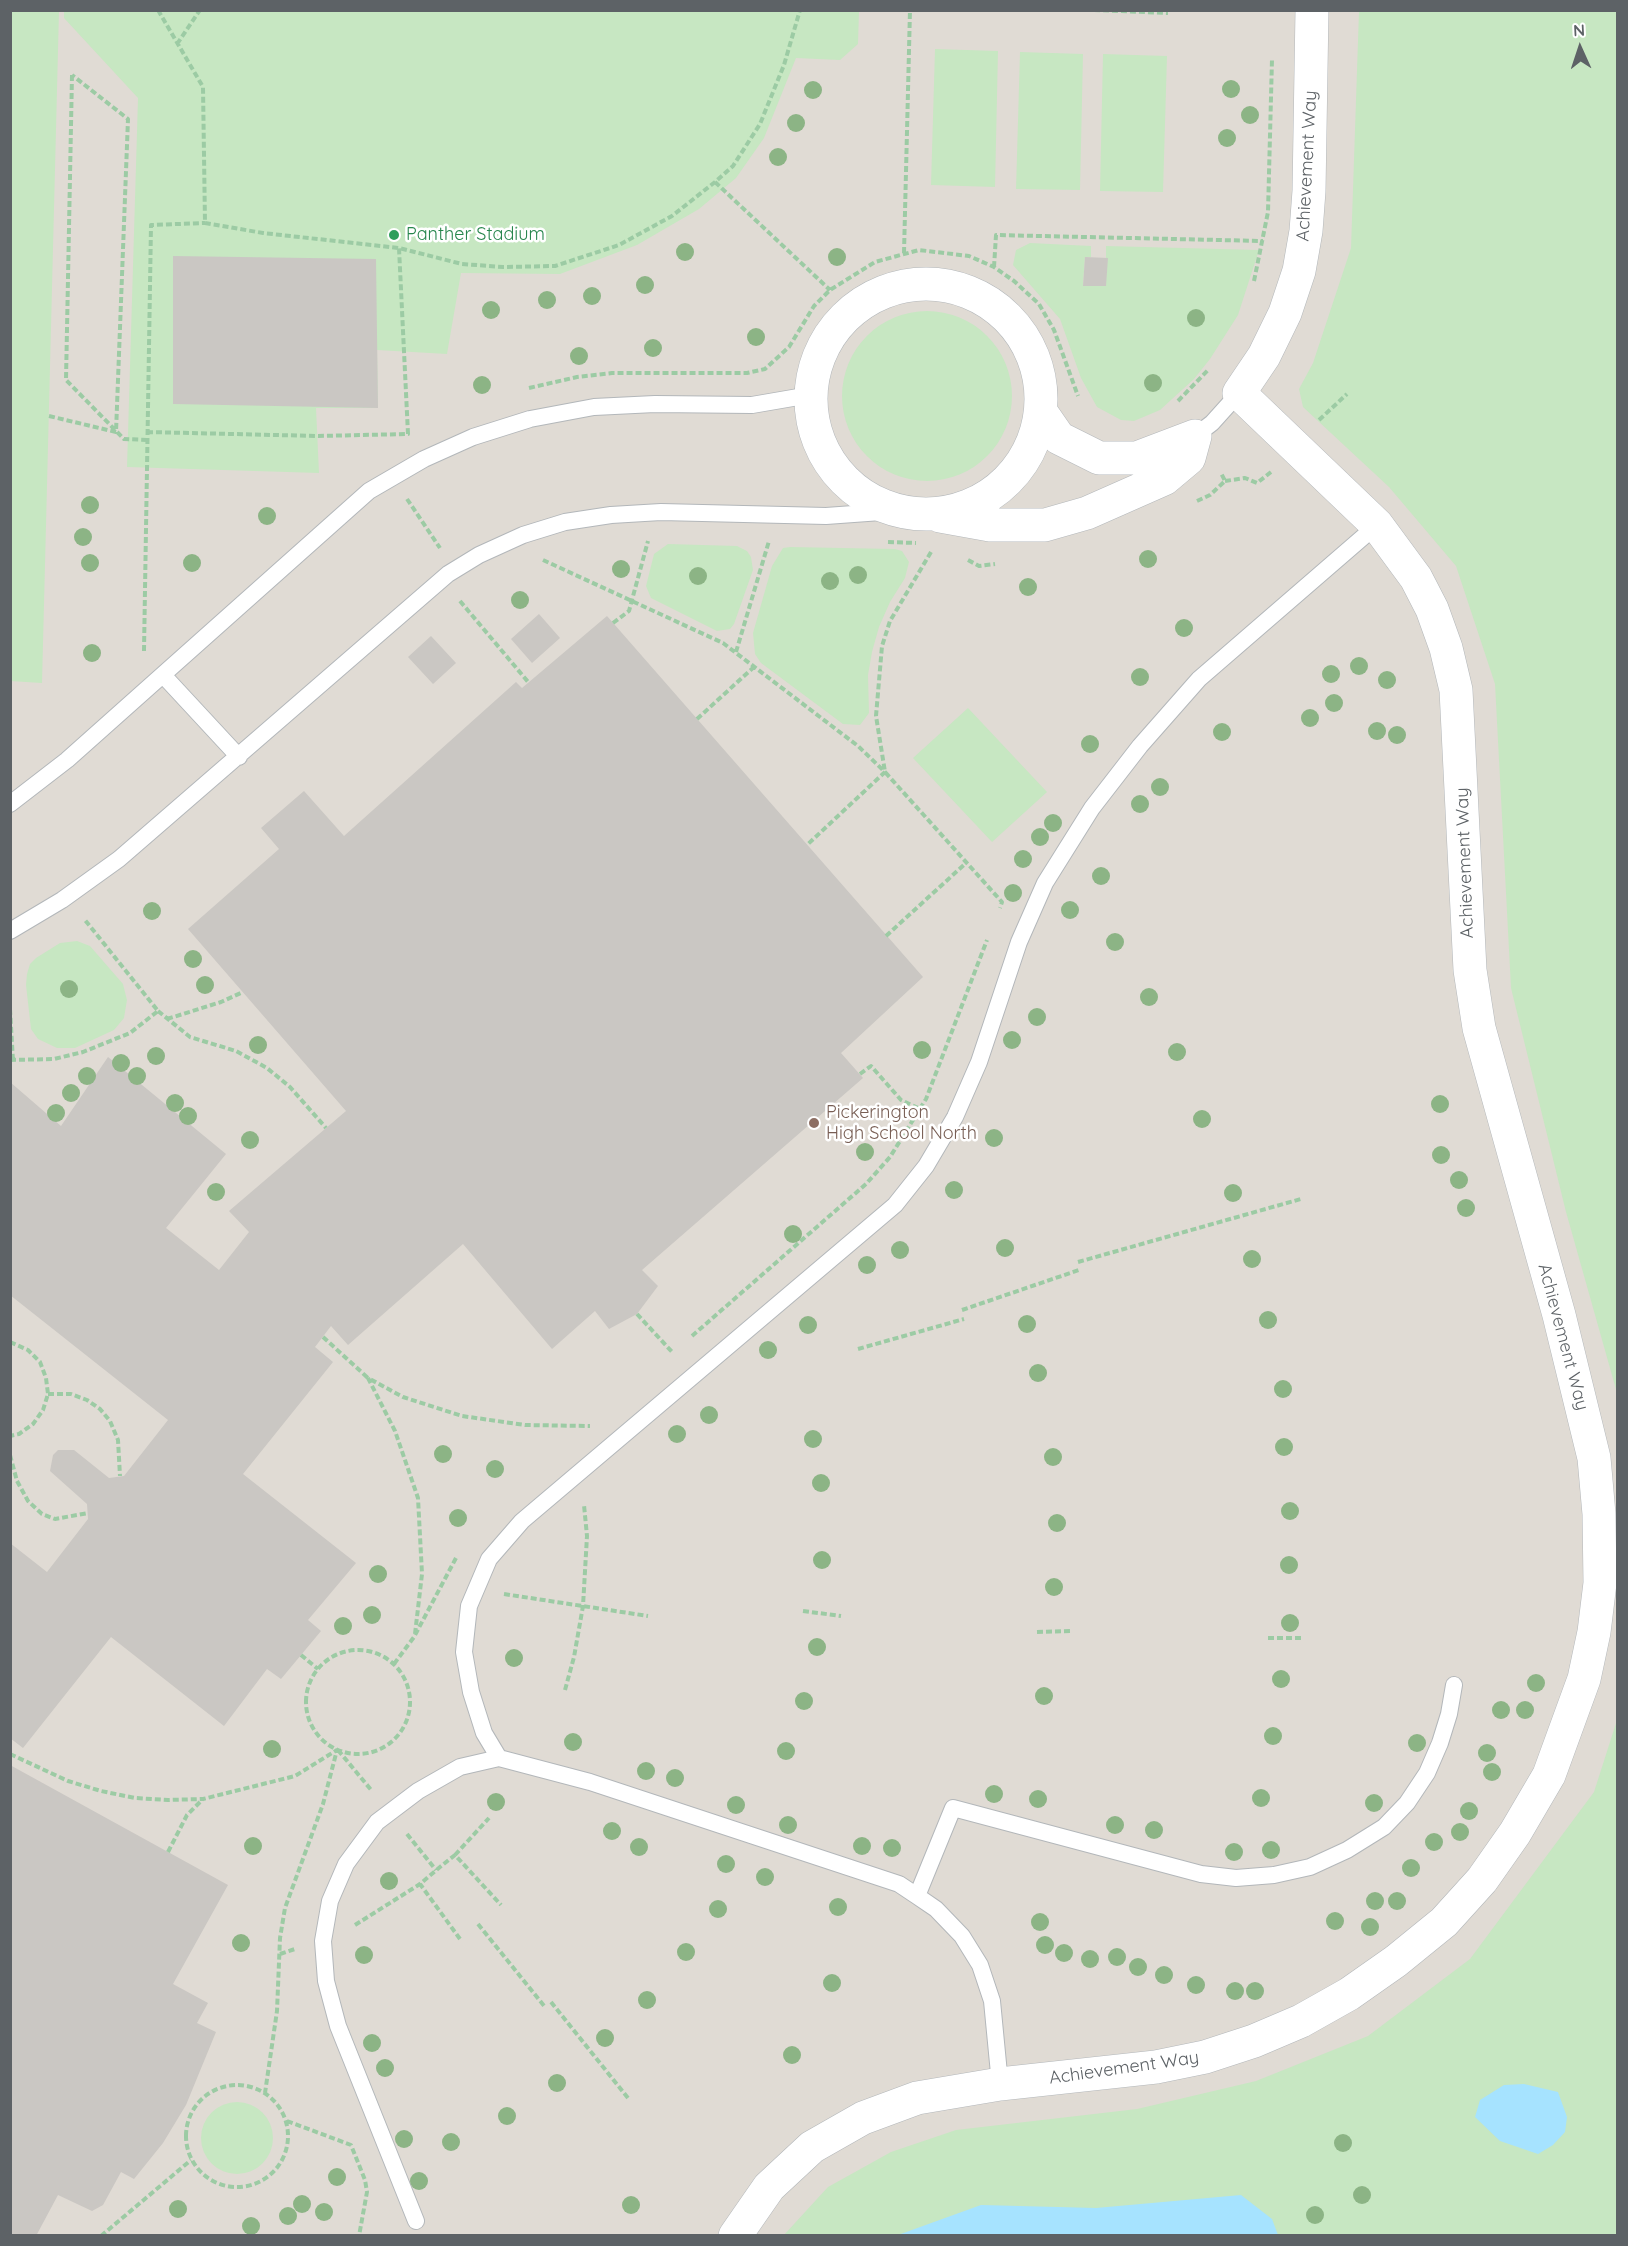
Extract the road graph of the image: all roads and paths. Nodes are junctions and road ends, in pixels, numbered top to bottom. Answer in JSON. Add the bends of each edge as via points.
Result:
{"nodes":[{"id":1,"x":158,"y":10,"type":"edge"},
{"id":2,"x":200,"y":10,"type":"edge"},
{"id":3,"x":800,"y":10,"type":"edge"},
{"id":4,"x":910,"y":10,"type":"edge"},
{"id":5,"x":1094,"y":10,"type":"edge"},
{"id":6,"x":1312,"y":10,"type":"edge"},
{"id":7,"x":1168,"y":13,"type":"dead end"},
{"id":8,"x":177,"y":44,"type":"junction"},
{"id":9,"x":715,"y":182,"type":"junction"},
{"id":10,"x":205,"y":223,"type":"junction"},
{"id":11,"x":1264,"y":241,"type":"dead end"},
{"id":12,"x":399,"y":248,"type":"junction"},
{"id":13,"x":903,"y":253,"type":"dead end"},
{"id":14,"x":994,"y":267,"type":"dead end"},
{"id":15,"x":831,"y":290,"type":"dead end"},
{"id":16,"x":1239,"y":393,"type":"junction"},
{"id":17,"x":1347,"y":393,"type":"dead end"},
{"id":18,"x":810,"y":395,"type":"junction"},
{"id":19,"x":1041,"y":412,"type":"junction"},
{"id":20,"x":1325,"y":414,"type":"dead end"},
{"id":21,"x":49,"y":416,"type":"dead end"},
{"id":22,"x":116,"y":432,"type":"junction"},
{"id":23,"x":147,"y":432,"type":"junction"},
{"id":24,"x":1195,"y":436,"type":"junction"},
{"id":25,"x":147,"y":441,"type":"junction"},
{"id":26,"x":395,"y":476,"type":"junction"},
{"id":27,"x":894,"y":511,"type":"junction"},
{"id":28,"x":1377,"y":525,"type":"junction"},
{"id":29,"x":931,"y":534,"type":"junction"},
{"id":30,"x":639,"y":537,"type":"dead end"},
{"id":31,"x":759,"y":539,"type":"dead end"},
{"id":32,"x":877,"y":542,"type":"dead end"},
{"id":33,"x":543,"y":555,"type":"dead end"},
{"id":34,"x":448,"y":574,"type":"junction"},
{"id":35,"x":466,"y":592,"type":"dead end"},
{"id":36,"x":632,"y":600,"type":"junction"},
{"id":37,"x":613,"y":623,"type":"dead end"},
{"id":38,"x":144,"y":651,"type":"dead end"},
{"id":39,"x":736,"y":652,"type":"junction"},
{"id":40,"x":755,"y":666,"type":"junction"},
{"id":41,"x":163,"y":675,"type":"junction"},
{"id":42,"x":528,"y":683,"type":"dead end"},
{"id":43,"x":697,"y":719,"type":"dead end"},
{"id":44,"x":239,"y":757,"type":"junction"},
{"id":45,"x":885,"y":772,"type":"junction"},
{"id":46,"x":10,"y":804,"type":"edge"},
{"id":47,"x":807,"y":844,"type":"dead end"},
{"id":48,"x":966,"y":863,"type":"junction"},
{"id":49,"x":998,"y":913,"type":"dead end"},
{"id":50,"x":77,"y":925,"type":"dead end"},
{"id":51,"x":10,"y":931,"type":"edge"},
{"id":52,"x":990,"y":933,"type":"dead end"},
{"id":53,"x":886,"y":936,"type":"dead end"},
{"id":54,"x":243,"y":992,"type":"dead end"},
{"id":55,"x":10,"y":1009,"type":"edge"},
{"id":56,"x":158,"y":1011,"type":"junction"},
{"id":57,"x":167,"y":1019,"type":"junction"},
{"id":58,"x":12,"y":1060,"type":"edge"},
{"id":59,"x":860,"y":1074,"type":"dead end"},
{"id":60,"x":920,"y":1109,"type":"junction"},
{"id":61,"x":326,"y":1128,"type":"dead end"},
{"id":62,"x":1301,"y":1199,"type":"dead end"},
{"id":63,"x":1077,"y":1262,"type":"dead end"},
{"id":64,"x":1079,"y":1270,"type":"dead end"},
{"id":65,"x":962,"y":1310,"type":"dead end"},
{"id":66,"x":637,"y":1314,"type":"dead end"},
{"id":67,"x":964,"y":1319,"type":"dead end"},
{"id":68,"x":323,"y":1336,"type":"dead end"},
{"id":69,"x":691,"y":1337,"type":"dead end"},
{"id":70,"x":10,"y":1342,"type":"edge"},
{"id":71,"x":682,"y":1345,"type":"dead end"},
{"id":72,"x":858,"y":1349,"type":"dead end"},
{"id":73,"x":673,"y":1353,"type":"junction"},
{"id":74,"x":665,"y":1360,"type":"dead end"},
{"id":75,"x":368,"y":1378,"type":"junction"},
{"id":76,"x":48,"y":1394,"type":"junction"},
{"id":77,"x":599,"y":1418,"type":"dead end"},
{"id":78,"x":590,"y":1426,"type":"junction"},
{"id":79,"x":10,"y":1436,"type":"edge"},
{"id":80,"x":10,"y":1455,"type":"edge"},
{"id":81,"x":580,"y":1472,"type":"junction"},
{"id":82,"x":120,"y":1476,"type":"dead end"},
{"id":83,"x":88,"y":1513,"type":"dead end"},
{"id":84,"x":460,"y":1552,"type":"dead end"},
{"id":85,"x":495,"y":1592,"type":"dead end"},
{"id":86,"x":583,"y":1606,"type":"junction"},
{"id":87,"x":803,"y":1611,"type":"dead end"},
{"id":88,"x":648,"y":1616,"type":"dead end"},
{"id":89,"x":841,"y":1616,"type":"dead end"},
{"id":90,"x":1070,"y":1631,"type":"dead end"},
{"id":91,"x":1037,"y":1632,"type":"dead end"},
{"id":92,"x":414,"y":1637,"type":"junction"},
{"id":93,"x":1268,"y":1638,"type":"dead end"},
{"id":94,"x":1303,"y":1638,"type":"dead end"},
{"id":95,"x":301,"y":1655,"type":"dead end"},
{"id":96,"x":394,"y":1664,"type":"junction"},
{"id":97,"x":318,"y":1669,"type":"junction"},
{"id":98,"x":1454,"y":1685,"type":"dead end"},
{"id":99,"x":565,"y":1690,"type":"dead end"},
{"id":100,"x":337,"y":1750,"type":"junction"},
{"id":101,"x":10,"y":1754,"type":"edge"},
{"id":102,"x":499,"y":1758,"type":"junction"},
{"id":103,"x":203,"y":1799,"type":"junction"},
{"id":104,"x":390,"y":1812,"type":"junction"},
{"id":105,"x":489,"y":1818,"type":"dead end"},
{"id":106,"x":168,"y":1852,"type":"dead end"},
{"id":107,"x":455,"y":1856,"type":"junction"},
{"id":108,"x":436,"y":1870,"type":"junction"},
{"id":109,"x":917,"y":1896,"type":"junction"},
{"id":110,"x":501,"y":1905,"type":"dead end"},
{"id":111,"x":478,"y":1924,"type":"dead end"},
{"id":112,"x":460,"y":1939,"type":"dead end"},
{"id":113,"x":550,"y":2002,"type":"dead end"},
{"id":114,"x":545,"y":2007,"type":"dead end"},
{"id":115,"x":1000,"y":2084,"type":"junction"},
{"id":116,"x":265,"y":2093,"type":"junction"},
{"id":117,"x":628,"y":2098,"type":"dead end"},
{"id":118,"x":287,"y":2121,"type":"junction"},
{"id":119,"x":191,"y":2160,"type":"junction"},
{"id":120,"x":416,"y":2221,"type":"dead end"},
{"id":121,"x":101,"y":2235,"type":"edge"},
{"id":122,"x":359,"y":2235,"type":"edge"},
{"id":123,"x":735,"y":2235,"type":"edge"}],
"edges":[{"from":1,"to":8,"type":"path"},
{"from":2,"to":8,"type":"path"},
{"from":3,"to":9,"type":"path","via":[[784,65],[759,124],[733,166]]},
{"from":4,"to":13,"type":"path"},
{"from":5,"to":7,"type":"path"},
{"from":6,"to":16,"type":"street","name":"Achievement Way","via":[[1309,190],[1299,271],[1285,313],[1264,356]]},
{"from":8,"to":10,"type":"path","via":[[203,87]]},
{"from":9,"to":12,"type":"path","via":[[672,216],[619,244],[555,266],[462,264]]},
{"from":9,"to":15,"type":"path"},
{"from":10,"to":12,"type":"path"},
{"from":10,"to":23,"type":"path","via":[[151,225]]},
{"from":11,"to":14,"type":"path","via":[[996,235]]},
{"from":12,"to":23,"type":"path","via":[[408,434]]},
{"from":16,"to":24,"type":"lane"},
{"from":16,"to":28,"type":"street","name":"Achievement Way"},
{"from":17,"to":20,"type":"path"},
{"from":18,"to":19,"type":"street","via":[[817,357],[837,324],[866,299],[902,285],[940,284],[976,294],[1008,316],[1030,346],[1042,383]]},
{"from":18,"to":26,"type":"lane","via":[[752,405],[594,407],[530,418],[473,437]]},
{"from":18,"to":27,"type":"street","via":[[815,433],[832,467],[859,494]]},
{"from":19,"to":24,"type":"street","via":[[1059,438],[1099,458],[1137,458]]},
{"from":19,"to":29,"type":"street","via":[[1028,456],[1003,486]]},
{"from":21,"to":22,"type":"path"},
{"from":22,"to":22,"type":"path","via":[[66,380],[72,75],[128,119]]},
{"from":22,"to":25,"type":"path","via":[[124,439]]},
{"from":23,"to":25,"type":"path"},
{"from":24,"to":29,"type":"street","via":[[1189,458],[1164,479],[1087,513],[1045,525],[990,525]]},
{"from":25,"to":38,"type":"path"},
{"from":26,"to":34,"type":"path","via":[[443,552]]},
{"from":26,"to":41,"type":"lane","via":[[369,491]]},
{"from":27,"to":29,"type":"street"},
{"from":27,"to":34,"type":"lane","via":[[826,516],[661,512],[611,515],[565,522],[523,535]]},
{"from":28,"to":81,"type":"lane","via":[[1199,680],[1092,808],[1045,883],[1019,942],[979,1062],[955,1117],[926,1166],[895,1205]]},
{"from":28,"to":115,"type":"street","name":"Achievement Way","via":[[1416,578],[1432,609],[1454,680],[1461,741],[1470,970],[1479,1028],[1559,1315],[1594,1458],[1600,1583],[1584,1679],[1549,1774],[1482,1880],[1444,1922],[1349,1994],[1291,2025],[1205,2057],[1156,2067]]},
{"from":29,"to":32,"type":"path"},
{"from":29,"to":45,"type":"path","via":[[882,646],[876,716]]},
{"from":30,"to":36,"type":"path","via":[[649,536]]},
{"from":31,"to":39,"type":"path","via":[[770,539]]},
{"from":33,"to":36,"type":"path","via":[[534,558],[547,560]]},
{"from":34,"to":44,"type":"lane"},
{"from":35,"to":42,"type":"path","via":[[457,599]]},
{"from":36,"to":37,"type":"path","via":[[629,611]]},
{"from":36,"to":39,"type":"path"},
{"from":39,"to":40,"type":"path"},
{"from":40,"to":43,"type":"path"},
{"from":40,"to":45,"type":"path","via":[[858,746]]},
{"from":41,"to":44,"type":"lane"},
{"from":41,"to":46,"type":"lane","via":[[67,760]]},
{"from":44,"to":51,"type":"lane","via":[[119,859]]},
{"from":45,"to":47,"type":"path"},
{"from":45,"to":48,"type":"path"},
{"from":48,"to":49,"type":"path","via":[[1002,902]]},
{"from":48,"to":53,"type":"path"},
{"from":50,"to":56,"type":"path","via":[[86,919]]},
{"from":52,"to":60,"type":"path"},
{"from":54,"to":57,"type":"path"},
{"from":55,"to":58,"type":"path"},
{"from":56,"to":57,"type":"path"},
{"from":56,"to":58,"type":"path","via":[[130,1033],[100,1046],[54,1059]]},
{"from":57,"to":61,"type":"path","via":[[190,1037],[236,1051],[267,1068],[290,1087]]},
{"from":59,"to":60,"type":"path","via":[[871,1066],[901,1100]]},
{"from":60,"to":69,"type":"path","via":[[890,1157],[866,1184]]},
{"from":62,"to":63,"type":"path"},
{"from":64,"to":65,"type":"path"},
{"from":66,"to":73,"type":"path"},
{"from":67,"to":72,"type":"path"},
{"from":68,"to":75,"type":"path"},
{"from":70,"to":76,"type":"path","via":[[28,1350],[40,1362]]},
{"from":71,"to":73,"type":"path"},
{"from":73,"to":74,"type":"path"},
{"from":75,"to":78,"type":"path","via":[[403,1397],[462,1416],[525,1425]]},
{"from":75,"to":92,"type":"path","via":[[395,1431],[418,1498],[422,1574]]},
{"from":76,"to":79,"type":"path","via":[[33,1424]]},
{"from":76,"to":82,"type":"path","via":[[71,1394],[100,1409],[118,1440]]},
{"from":77,"to":78,"type":"path"},
{"from":78,"to":81,"type":"path","via":[[574,1439]]},
{"from":80,"to":83,"type":"path","via":[[22,1491],[42,1514],[55,1519]]},
{"from":81,"to":86,"type":"path","via":[[587,1536]]},
{"from":81,"to":102,"type":"lane","via":[[522,1521],[489,1559],[469,1606],[464,1652],[471,1692],[484,1733]]},
{"from":84,"to":92,"type":"path"},
{"from":85,"to":86,"type":"path"},
{"from":86,"to":88,"type":"path"},
{"from":86,"to":99,"type":"path"},
{"from":87,"to":89,"type":"path"},
{"from":90,"to":91,"type":"path"},
{"from":92,"to":96,"type":"path"},
{"from":93,"to":94,"type":"path"},
{"from":95,"to":97,"type":"path"},
{"from":96,"to":97,"type":"path","via":[[374,1653],[358,1650],[340,1653]]},
{"from":96,"to":100,"type":"path","via":[[408,1687],[410,1703],[400,1734],[373,1752]]},
{"from":97,"to":100,"type":"path","via":[[307,1692],[306,1710],[312,1727]]},
{"from":98,"to":109,"type":"lane","via":[[1440,1743],[1427,1773],[1407,1803],[1384,1827],[1310,1867],[1245,1878],[1201,1874],[953,1808]]},
{"from":100,"to":103,"type":"path","via":[[295,1776]]},
{"from":100,"to":104,"type":"path"},
{"from":100,"to":116,"type":"path","via":[[285,1908],[277,2010]]},
{"from":101,"to":103,"type":"path","via":[[68,1781],[101,1791],[135,1798]]},
{"from":102,"to":104,"type":"lane","via":[[460,1767]]},
{"from":102,"to":109,"type":"lane","via":[[590,1782],[899,1884]]},
{"from":103,"to":106,"type":"path","via":[[187,1815]]},
{"from":104,"to":108,"type":"path"},
{"from":104,"to":120,"type":"lane","via":[[377,1822],[346,1864],[330,1901],[323,1941],[326,1981],[338,2026]]},
{"from":105,"to":107,"type":"path"},
{"from":107,"to":108,"type":"path"},
{"from":107,"to":110,"type":"path"},
{"from":108,"to":112,"type":"path","via":[[420,1884]]},
{"from":109,"to":115,"type":"lane","via":[[936,1908],[962,1936],[980,1965],[992,2001]]},
{"from":111,"to":114,"type":"path"},
{"from":113,"to":117,"type":"path"},
{"from":115,"to":123,"type":"street","name":"Achievement Way","via":[[917,2098],[863,2118],[812,2147],[769,2187]]},
{"from":116,"to":118,"type":"path"},
{"from":116,"to":119,"type":"path","via":[[250,2086],[233,2085],[203,2098],[186,2127]]},
{"from":118,"to":119,"type":"path","via":[[290,2138],[286,2156],[263,2181],[230,2187],[201,2173]]},
{"from":118,"to":122,"type":"path","via":[[351,2145],[367,2192]]},
{"from":119,"to":121,"type":"path"}]}
